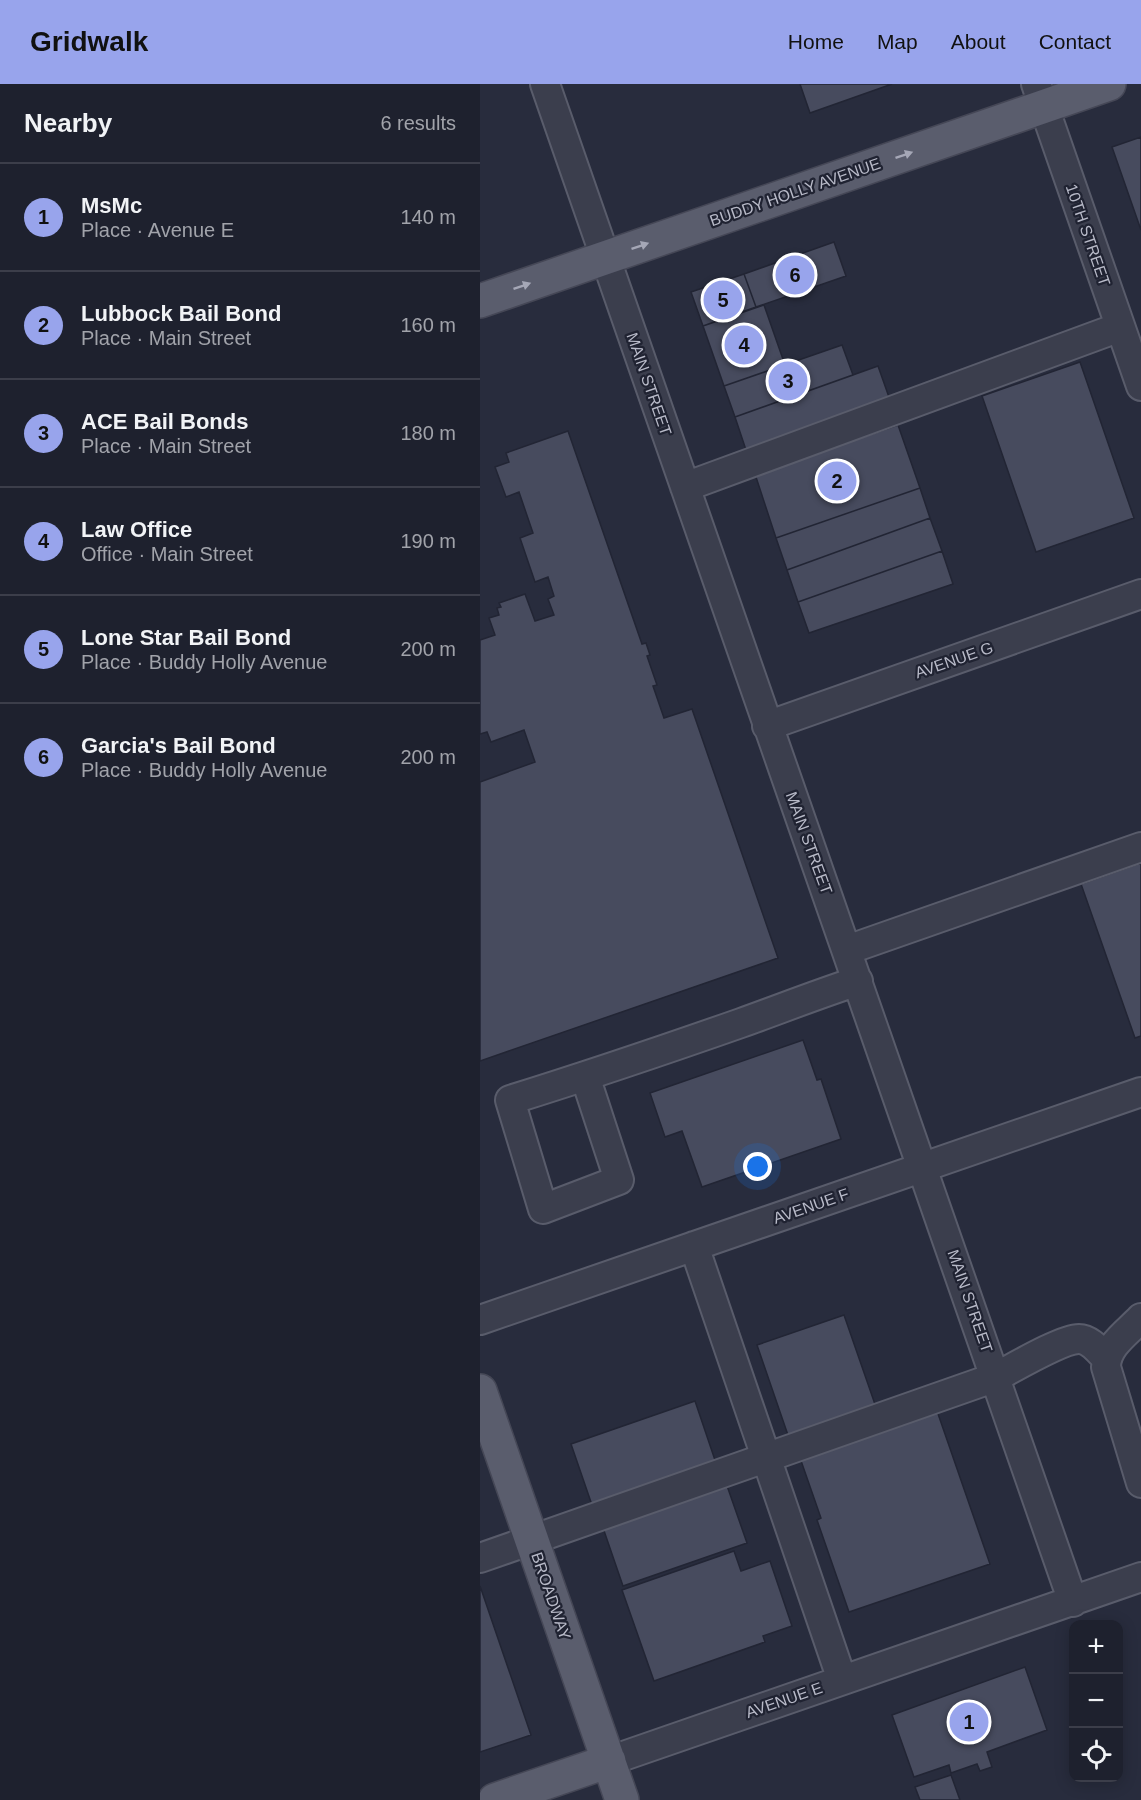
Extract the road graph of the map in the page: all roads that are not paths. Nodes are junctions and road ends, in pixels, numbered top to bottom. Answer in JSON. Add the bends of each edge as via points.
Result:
{"nodes":[{"id":1,"x":545,"y":84,"type":"edge"},
{"id":2,"x":1109,"y":84,"type":"edge"},
{"id":3,"x":1040,"y":95,"type":"edge"},
{"id":4,"x":605,"y":258,"type":"junction"},
{"id":5,"x":480,"y":301,"type":"edge"},
{"id":6,"x":1120,"y":327,"type":"junction"},
{"id":7,"x":1141,"y":386,"type":"edge"},
{"id":8,"x":685,"y":487,"type":"junction"},
{"id":9,"x":1141,"y":594,"type":"edge"},
{"id":10,"x":767,"y":726,"type":"junction"},
{"id":11,"x":1141,"y":847,"type":"edge"},
{"id":12,"x":847,"y":950,"type":"junction"},
{"id":13,"x":858,"y":981,"type":"junction"},
{"id":14,"x":585,"y":1077,"type":"junction"},
{"id":15,"x":1141,"y":1092,"type":"edge"},
{"id":16,"x":924,"y":1167,"type":"junction"},
{"id":17,"x":694,"y":1246,"type":"junction"},
{"id":18,"x":1141,"y":1318,"type":"edge"},
{"id":19,"x":480,"y":1320,"type":"edge"},
{"id":20,"x":1106,"y":1358,"type":"junction"},
{"id":21,"x":996,"y":1377,"type":"junction"},
{"id":22,"x":480,"y":1391,"type":"edge"},
{"id":23,"x":766,"y":1457,"type":"junction"},
{"id":24,"x":1141,"y":1483,"type":"edge"},
{"id":25,"x":532,"y":1540,"type":"junction"},
{"id":26,"x":480,"y":1558,"type":"edge"},
{"id":27,"x":1141,"y":1577,"type":"edge"},
{"id":28,"x":1073,"y":1602,"type":"junction"},
{"id":29,"x":842,"y":1680,"type":"junction"},
{"id":30,"x":609,"y":1761,"type":"junction"},
{"id":31,"x":495,"y":1800,"type":"edge"},
{"id":32,"x":622,"y":1800,"type":"edge"}],
"edges":[{"from":1,"to":4,"type":"street","name":"MAIN STREET"},
{"from":2,"to":3,"type":"main road","name":"BUDDY HOLLY AVENUE"},
{"from":4,"to":3,"type":"main road","name":"BUDDY HOLLY AVENUE","one_way":true},
{"from":3,"to":6,"type":"street","name":"10TH STREET"},
{"from":5,"to":4,"type":"main road","name":"BUDDY HOLLY AVENUE","one_way":true},
{"from":4,"to":8,"type":"street","name":"MAIN STREET"},
{"from":6,"to":7,"type":"street","name":"10TH STREET"},
{"from":6,"to":8,"type":"street"},
{"from":8,"to":10,"type":"street","name":"MAIN STREET"},
{"from":9,"to":10,"type":"street","name":"AVENUE G"},
{"from":10,"to":12,"type":"street","name":"MAIN STREET"},
{"from":11,"to":12,"type":"street"},
{"from":12,"to":13,"type":"street","name":"MAIN STREET"},
{"from":13,"to":14,"type":"street"},
{"from":13,"to":16,"type":"street","name":"MAIN STREET"},
{"from":14,"to":14,"type":"street","via":[[510,1100],[543,1209],[619,1180]]},
{"from":15,"to":16,"type":"street","name":"AVENUE F"},
{"from":16,"to":17,"type":"street","name":"AVENUE F"},
{"from":16,"to":21,"type":"street","name":"MAIN STREET"},
{"from":17,"to":19,"type":"street","name":"AVENUE F"},
{"from":17,"to":23,"type":"street"},
{"from":18,"to":20,"type":"street"},
{"from":20,"to":21,"type":"street","via":[[1092,1344],[1079,1339]]},
{"from":20,"to":24,"type":"street"},
{"from":21,"to":23,"type":"street"},
{"from":21,"to":28,"type":"street","name":"MAIN STREET"},
{"from":22,"to":25,"type":"main road","name":"BROADWAY"},
{"from":23,"to":25,"type":"street"},
{"from":23,"to":29,"type":"street"},
{"from":25,"to":26,"type":"street"},
{"from":25,"to":30,"type":"main road","name":"BROADWAY"},
{"from":27,"to":28,"type":"street","name":"AVENUE E"},
{"from":28,"to":29,"type":"street","name":"AVENUE E"},
{"from":29,"to":30,"type":"street","name":"AVENUE E"},
{"from":30,"to":31,"type":"main road","name":"AVENUE E"},
{"from":30,"to":32,"type":"main road","name":"BROADWAY"}]}
